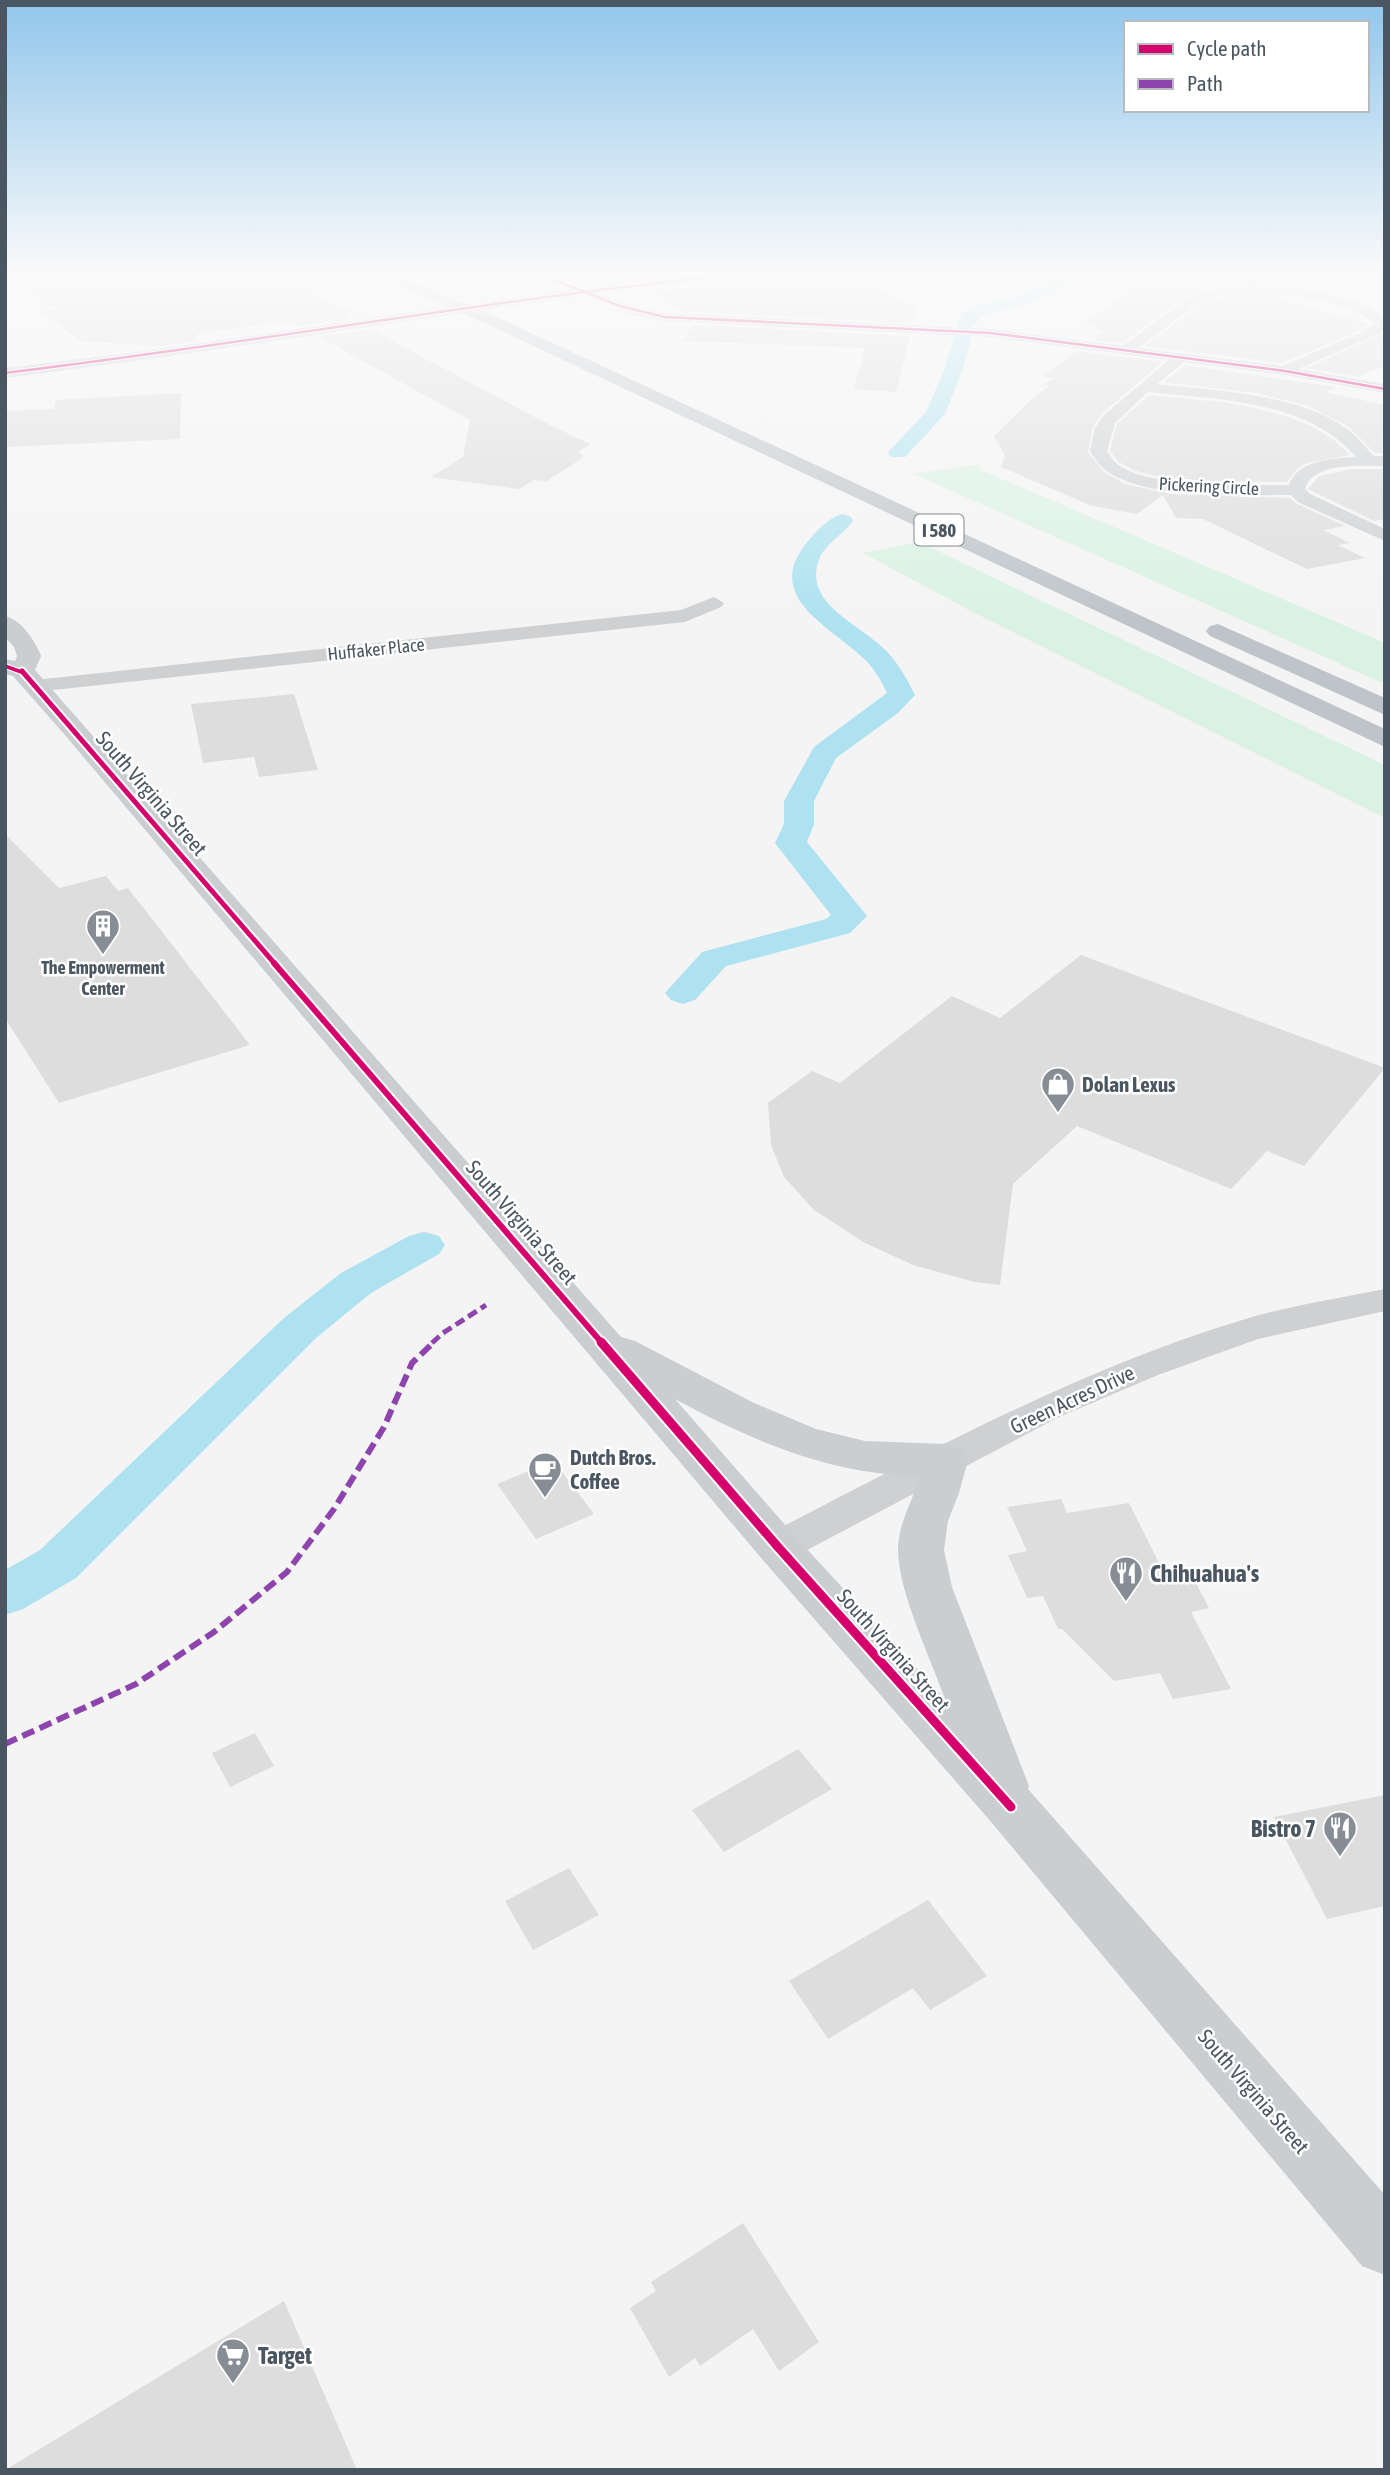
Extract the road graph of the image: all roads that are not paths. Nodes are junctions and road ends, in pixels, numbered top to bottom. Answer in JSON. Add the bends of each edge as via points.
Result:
{"nodes":[{"id":1,"x":641,"y":390,"type":"edge"},
{"id":2,"x":688,"y":390,"type":"edge"},
{"id":3,"x":1143,"y":390,"type":"edge"},
{"id":4,"x":1172,"y":390,"type":"edge"},
{"id":5,"x":744,"y":416,"type":"dead end"},
{"id":6,"x":1377,"y":461,"type":"edge"},
{"id":7,"x":1296,"y":490,"type":"junction"},
{"id":8,"x":1385,"y":536,"type":"edge"},
{"id":9,"x":714,"y":603,"type":"dead end"},
{"id":10,"x":5,"y":623,"type":"edge"},
{"id":11,"x":1199,"y":623,"type":"dead end"},
{"id":12,"x":21,"y":674,"type":"edge"},
{"id":13,"x":1385,"y":707,"type":"edge"},
{"id":14,"x":1385,"y":739,"type":"edge"},
{"id":15,"x":1385,"y":1300,"type":"edge"},
{"id":16,"x":601,"y":1341,"type":"junction"},
{"id":17,"x":946,"y":1460,"type":"junction"},
{"id":18,"x":778,"y":1547,"type":"junction"},
{"id":19,"x":1011,"y":1807,"type":"junction"},
{"id":20,"x":1385,"y":2243,"type":"edge"}],
"edges":[{"from":1,"to":14,"type":"highway","number":"I 580"},
{"from":2,"to":5,"type":"highway"},
{"from":3,"to":7,"type":"street","name":"Pickering Circle","via":[[1102,429],[1098,456],[1102,463],[1129,477],[1166,485]]},
{"from":4,"to":6,"type":"street","via":[[1311,417],[1339,430]]},
{"from":6,"to":7,"type":"street","via":[[1316,468],[1298,478]]},
{"from":7,"to":8,"type":"street","via":[[1317,505]]},
{"from":9,"to":12,"type":"street","name":"Huffaker Place","via":[[685,616]]},
{"from":10,"to":12,"type":"main road","via":[[29,656]]},
{"from":11,"to":13,"type":"highway"},
{"from":12,"to":16,"type":"main road","name":"South Virginia Street"},
{"from":15,"to":17,"type":"street","name":"Green Acres Drive","via":[[1251,1329],[1145,1366],[1046,1408]]},
{"from":16,"to":17,"type":"main road","via":[[790,1435],[866,1457]]},
{"from":16,"to":18,"type":"main road","name":"South Virginia Street"},
{"from":17,"to":18,"type":"street","name":"Green Acres Drive"},
{"from":17,"to":19,"type":"main road","via":[[925,1521],[921,1550],[928,1587]]},
{"from":18,"to":19,"type":"main road","name":"South Virginia Street"},
{"from":19,"to":20,"type":"main road","name":"South Virginia Street"}]}
